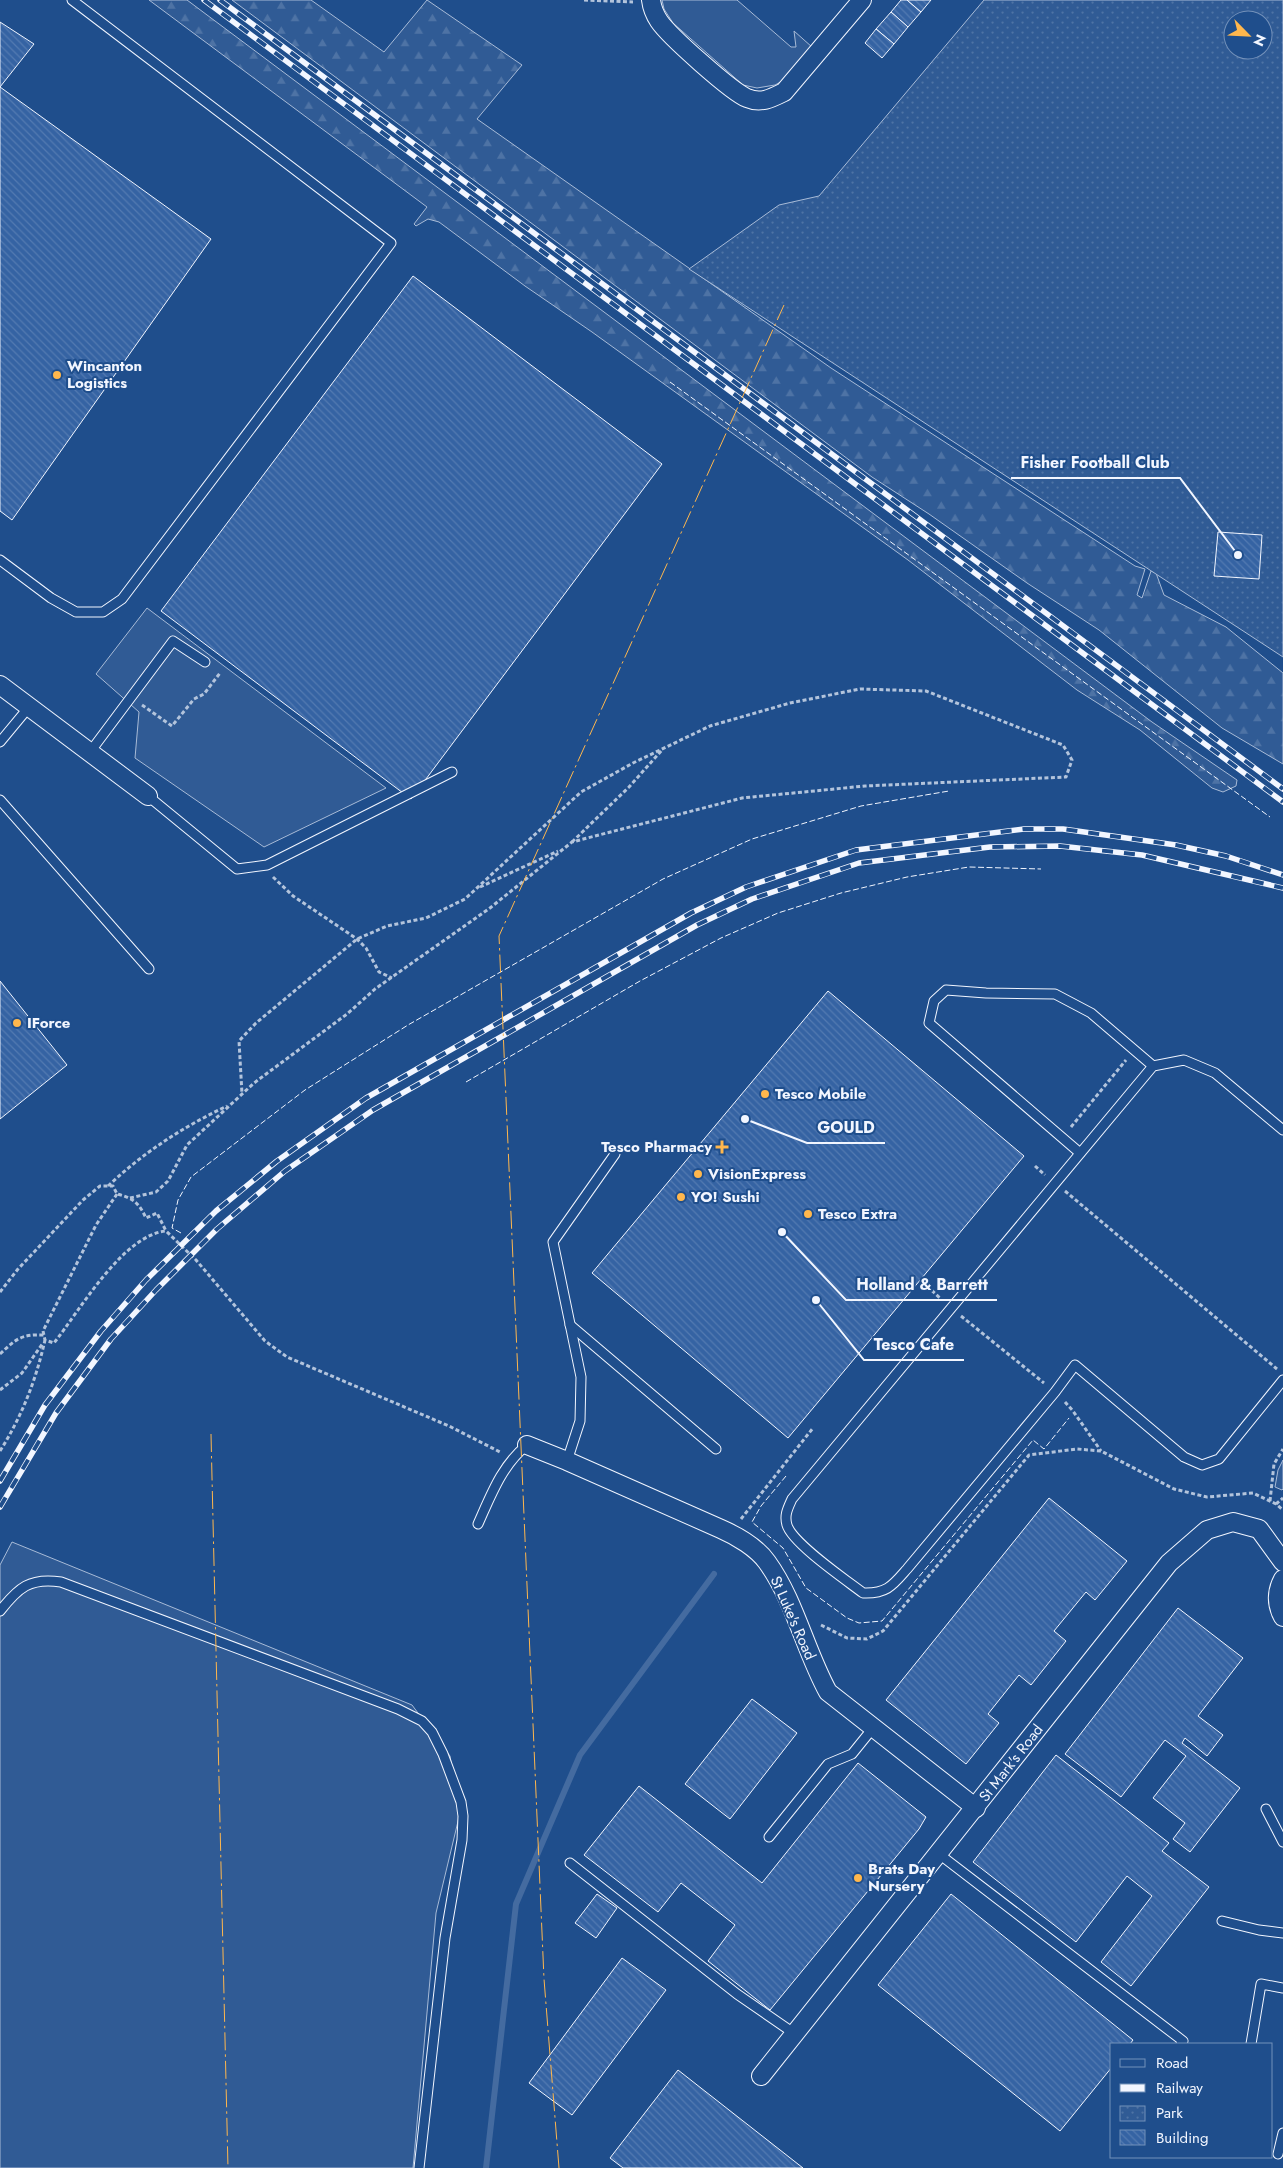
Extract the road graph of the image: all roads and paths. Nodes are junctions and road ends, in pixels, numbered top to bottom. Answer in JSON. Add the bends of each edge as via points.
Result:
{"nodes":[{"id":1,"x":72,"y":0,"type":"edge"},
{"id":2,"x":584,"y":0,"type":"edge"},
{"id":3,"x":862,"y":0,"type":"edge"},
{"id":4,"x":651,"y":1,"type":"edge"},
{"id":5,"x":0,"y":560,"type":"edge"},
{"id":6,"x":205,"y":662,"type":"dead end"},
{"id":7,"x":220,"y":673,"type":"dead end"},
{"id":8,"x":0,"y":685,"type":"edge"},
{"id":9,"x":131,"y":697,"type":"junction"},
{"id":10,"x":29,"y":707,"type":"junction"},
{"id":11,"x":0,"y":742,"type":"edge"},
{"id":12,"x":664,"y":748,"type":"junction"},
{"id":13,"x":90,"y":752,"type":"junction"},
{"id":14,"x":452,"y":772,"type":"dead end"},
{"id":15,"x":148,"y":796,"type":"joint"},
{"id":16,"x":0,"y":800,"type":"edge"},
{"id":17,"x":572,"y":842,"type":"junction"},
{"id":18,"x":564,"y":849,"type":"junction"},
{"id":19,"x":261,"y":866,"type":"junction"},
{"id":20,"x":477,"y":888,"type":"junction"},
{"id":21,"x":357,"y":939,"type":"junction"},
{"id":22,"x":149,"y":968,"type":"dead end"},
{"id":23,"x":392,"y":978,"type":"junction"},
{"id":24,"x":1134,"y":1050,"type":"junction"},
{"id":25,"x":1152,"y":1066,"type":"junction"},
{"id":26,"x":242,"y":1094,"type":"junction"},
{"id":27,"x":231,"y":1103,"type":"junction"},
{"id":28,"x":1281,"y":1124,"type":"edge"},
{"id":29,"x":1062,"y":1138,"type":"junction"},
{"id":30,"x":615,"y":1154,"type":"dead end"},
{"id":31,"x":1080,"y":1154,"type":"junction"},
{"id":32,"x":1035,"y":1166,"type":"dead end"},
{"id":33,"x":1055,"y":1183,"type":"junction"},
{"id":34,"x":108,"y":1186,"type":"junction"},
{"id":35,"x":117,"y":1194,"type":"junction"},
{"id":36,"x":130,"y":1198,"type":"junction"},
{"id":37,"x":166,"y":1231,"type":"junction"},
{"id":38,"x":926,"y":1286,"type":"dead end"},
{"id":39,"x":0,"y":1292,"type":"edge"},
{"id":40,"x":952,"y":1307,"type":"junction"},
{"id":41,"x":570,"y":1325,"type":"junction"},
{"id":42,"x":44,"y":1338,"type":"junction"},
{"id":43,"x":276,"y":1351,"type":"dead end"},
{"id":44,"x":0,"y":1354,"type":"edge"},
{"id":45,"x":1283,"y":1374,"type":"edge"},
{"id":46,"x":1283,"y":1380,"type":"edge"},
{"id":47,"x":0,"y":1390,"type":"edge"},
{"id":48,"x":1055,"y":1392,"type":"junction"},
{"id":49,"x":813,"y":1428,"type":"dead end"},
{"id":50,"x":527,"y":1445,"type":"joint"},
{"id":51,"x":716,"y":1448,"type":"dead end"},
{"id":52,"x":1283,"y":1449,"type":"edge"},
{"id":53,"x":0,"y":1451,"type":"edge"},
{"id":54,"x":1101,"y":1451,"type":"dead end"},
{"id":55,"x":568,"y":1461,"type":"junction"},
{"id":56,"x":1283,"y":1498,"type":"edge"},
{"id":57,"x":1270,"y":1501,"type":"dead end"},
{"id":58,"x":1276,"y":1504,"type":"dead end"},
{"id":59,"x":739,"y":1521,"type":"dead end"},
{"id":60,"x":478,"y":1524,"type":"dead end"},
{"id":61,"x":1283,"y":1562,"type":"edge"},
{"id":62,"x":1283,"y":1579,"type":"edge"},
{"id":63,"x":0,"y":1611,"type":"edge"},
{"id":64,"x":1283,"y":1617,"type":"edge"},
{"id":65,"x":873,"y":1728,"type":"junction"},
{"id":66,"x":976,"y":1808,"type":"junction"},
{"id":67,"x":1266,"y":1809,"type":"dead end"},
{"id":68,"x":769,"y":1837,"type":"dead end"},
{"id":69,"x":1283,"y":1842,"type":"edge"},
{"id":70,"x":939,"y":1854,"type":"junction"},
{"id":71,"x":570,"y":1863,"type":"dead end"},
{"id":72,"x":1222,"y":1922,"type":"dead end"},
{"id":73,"x":1283,"y":1932,"type":"edge"},
{"id":74,"x":1283,"y":1988,"type":"edge"},
{"id":75,"x":795,"y":2034,"type":"junction"},
{"id":76,"x":1182,"y":2043,"type":"edge"},
{"id":77,"x":1251,"y":2043,"type":"edge"},
{"id":78,"x":761,"y":2076,"type":"dead end"},
{"id":79,"x":1283,"y":2133,"type":"edge"},
{"id":80,"x":1278,"y":2154,"type":"edge"},
{"id":81,"x":419,"y":2168,"type":"edge"}],
"edges":[{"from":1,"to":5,"type":"lane","via":[[391,243],[122,599],[102,612],[76,612],[51,598]]},
{"from":2,"to":4,"type":"path"},
{"from":3,"to":4,"type":"street","via":[[784,92],[760,100],[747,98],[731,87],[669,34],[659,21]]},
{"from":6,"to":9,"type":"lane","via":[[173,640]]},
{"from":7,"to":9,"type":"path","via":[[172,726]]},
{"from":8,"to":10,"type":"street"},
{"from":9,"to":13,"type":"lane"},
{"from":10,"to":11,"type":"lane"},
{"from":10,"to":13,"type":"street"},
{"from":12,"to":17,"type":"path"},
{"from":12,"to":17,"type":"path","via":[[710,726],[781,705],[870,689],[926,691],[1063,745],[1072,760],[1066,777],[865,786],[742,798]]},
{"from":12,"to":20,"type":"path","via":[[581,792]]},
{"from":13,"to":15,"type":"street"},
{"from":14,"to":19,"type":"lane"},
{"from":15,"to":19,"type":"lane","via":[[237,869]]},
{"from":16,"to":22,"type":"lane"},
{"from":17,"to":18,"type":"path"},
{"from":18,"to":20,"type":"path"},
{"from":18,"to":23,"type":"path","via":[[490,908]]},
{"from":19,"to":21,"type":"path","via":[[292,896]]},
{"from":20,"to":21,"type":"path","via":[[464,899],[426,918],[387,926]]},
{"from":21,"to":23,"type":"path","via":[[380,972]]},
{"from":21,"to":26,"type":"path","via":[[256,1023],[239,1041]]},
{"from":23,"to":26,"type":"path"},
{"from":24,"to":25,"type":"lane"},
{"from":24,"to":29,"type":"path"},
{"from":24,"to":29,"type":"lane","via":[[1091,1014],[1055,994],[986,994],[946,990],[934,1001],[929,1023]]},
{"from":25,"to":28,"type":"lane","via":[[1184,1060],[1215,1073]]},
{"from":25,"to":31,"type":"lane"},
{"from":26,"to":27,"type":"path"},
{"from":27,"to":34,"type":"path","via":[[164,1141]]},
{"from":27,"to":36,"type":"path","via":[[187,1145],[168,1181],[156,1192]]},
{"from":29,"to":31,"type":"lane"},
{"from":30,"to":41,"type":"lane","via":[[553,1242]]},
{"from":31,"to":33,"type":"lane"},
{"from":32,"to":33,"type":"path"},
{"from":33,"to":40,"type":"lane"},
{"from":33,"to":45,"type":"path"},
{"from":34,"to":35,"type":"path","via":[[114,1186]]},
{"from":34,"to":39,"type":"path","via":[[100,1186],[83,1200],[18,1268]]},
{"from":35,"to":36,"type":"path"},
{"from":35,"to":42,"type":"path","via":[[96,1225],[43,1331]]},
{"from":36,"to":37,"type":"path","via":[[141,1206],[146,1218],[157,1213]]},
{"from":37,"to":42,"type":"path","via":[[156,1232],[131,1247],[105,1274],[54,1343]]},
{"from":37,"to":43,"type":"path","via":[[196,1260]]},
{"from":38,"to":40,"type":"path"},
{"from":40,"to":48,"type":"path"},
{"from":40,"to":48,"type":"lane","via":[[792,1499],[786,1513],[787,1527],[797,1541],[863,1593],[876,1594],[891,1588]]},
{"from":41,"to":51,"type":"lane"},
{"from":41,"to":55,"type":"lane","via":[[580,1377],[580,1421]]},
{"from":42,"to":44,"type":"path","via":[[28,1334],[14,1340]]},
{"from":42,"to":47,"type":"path","via":[[22,1373]]},
{"from":42,"to":53,"type":"path","via":[[38,1368],[17,1423]]},
{"from":46,"to":48,"type":"lane","via":[[1219,1459],[1202,1465],[1184,1457],[1075,1365]]},
{"from":48,"to":54,"type":"path","via":[[1073,1411]]},
{"from":49,"to":59,"type":"path"},
{"from":50,"to":55,"type":"street","name":"St Luke's Road"},
{"from":50,"to":60,"type":"lane","via":[[513,1456],[498,1480]]},
{"from":52,"to":57,"type":"path","via":[[1274,1464]]},
{"from":55,"to":65,"type":"street","name":"St Luke's Road","via":[[732,1534],[767,1561],[828,1692]]},
{"from":56,"to":58,"type":"path"},
{"from":61,"to":66,"type":"street","name":"St Mark's Road","via":[[1259,1529],[1233,1522],[1198,1536],[1169,1563]]},
{"from":62,"to":64,"type":"street","via":[[1277,1598]]},
{"from":63,"to":81,"type":"lane","via":[[12,1596],[31,1582],[61,1582],[398,1709],[422,1721],[432,1732],[464,1816]]},
{"from":65,"to":66,"type":"street","name":"St Luke's Road"},
{"from":65,"to":68,"type":"lane","via":[[852,1754],[828,1764]]},
{"from":66,"to":70,"type":"street","name":"St Mark's Road"},
{"from":67,"to":69,"type":"lane"},
{"from":70,"to":75,"type":"street","name":"St Mark's Road"},
{"from":70,"to":76,"type":"lane"},
{"from":71,"to":75,"type":"lane","via":[[737,1994]]},
{"from":72,"to":73,"type":"lane"},
{"from":74,"to":77,"type":"lane","via":[[1261,1984]]},
{"from":75,"to":78,"type":"street","name":"St Mark's Road"},
{"from":79,"to":80,"type":"lane"}]}
